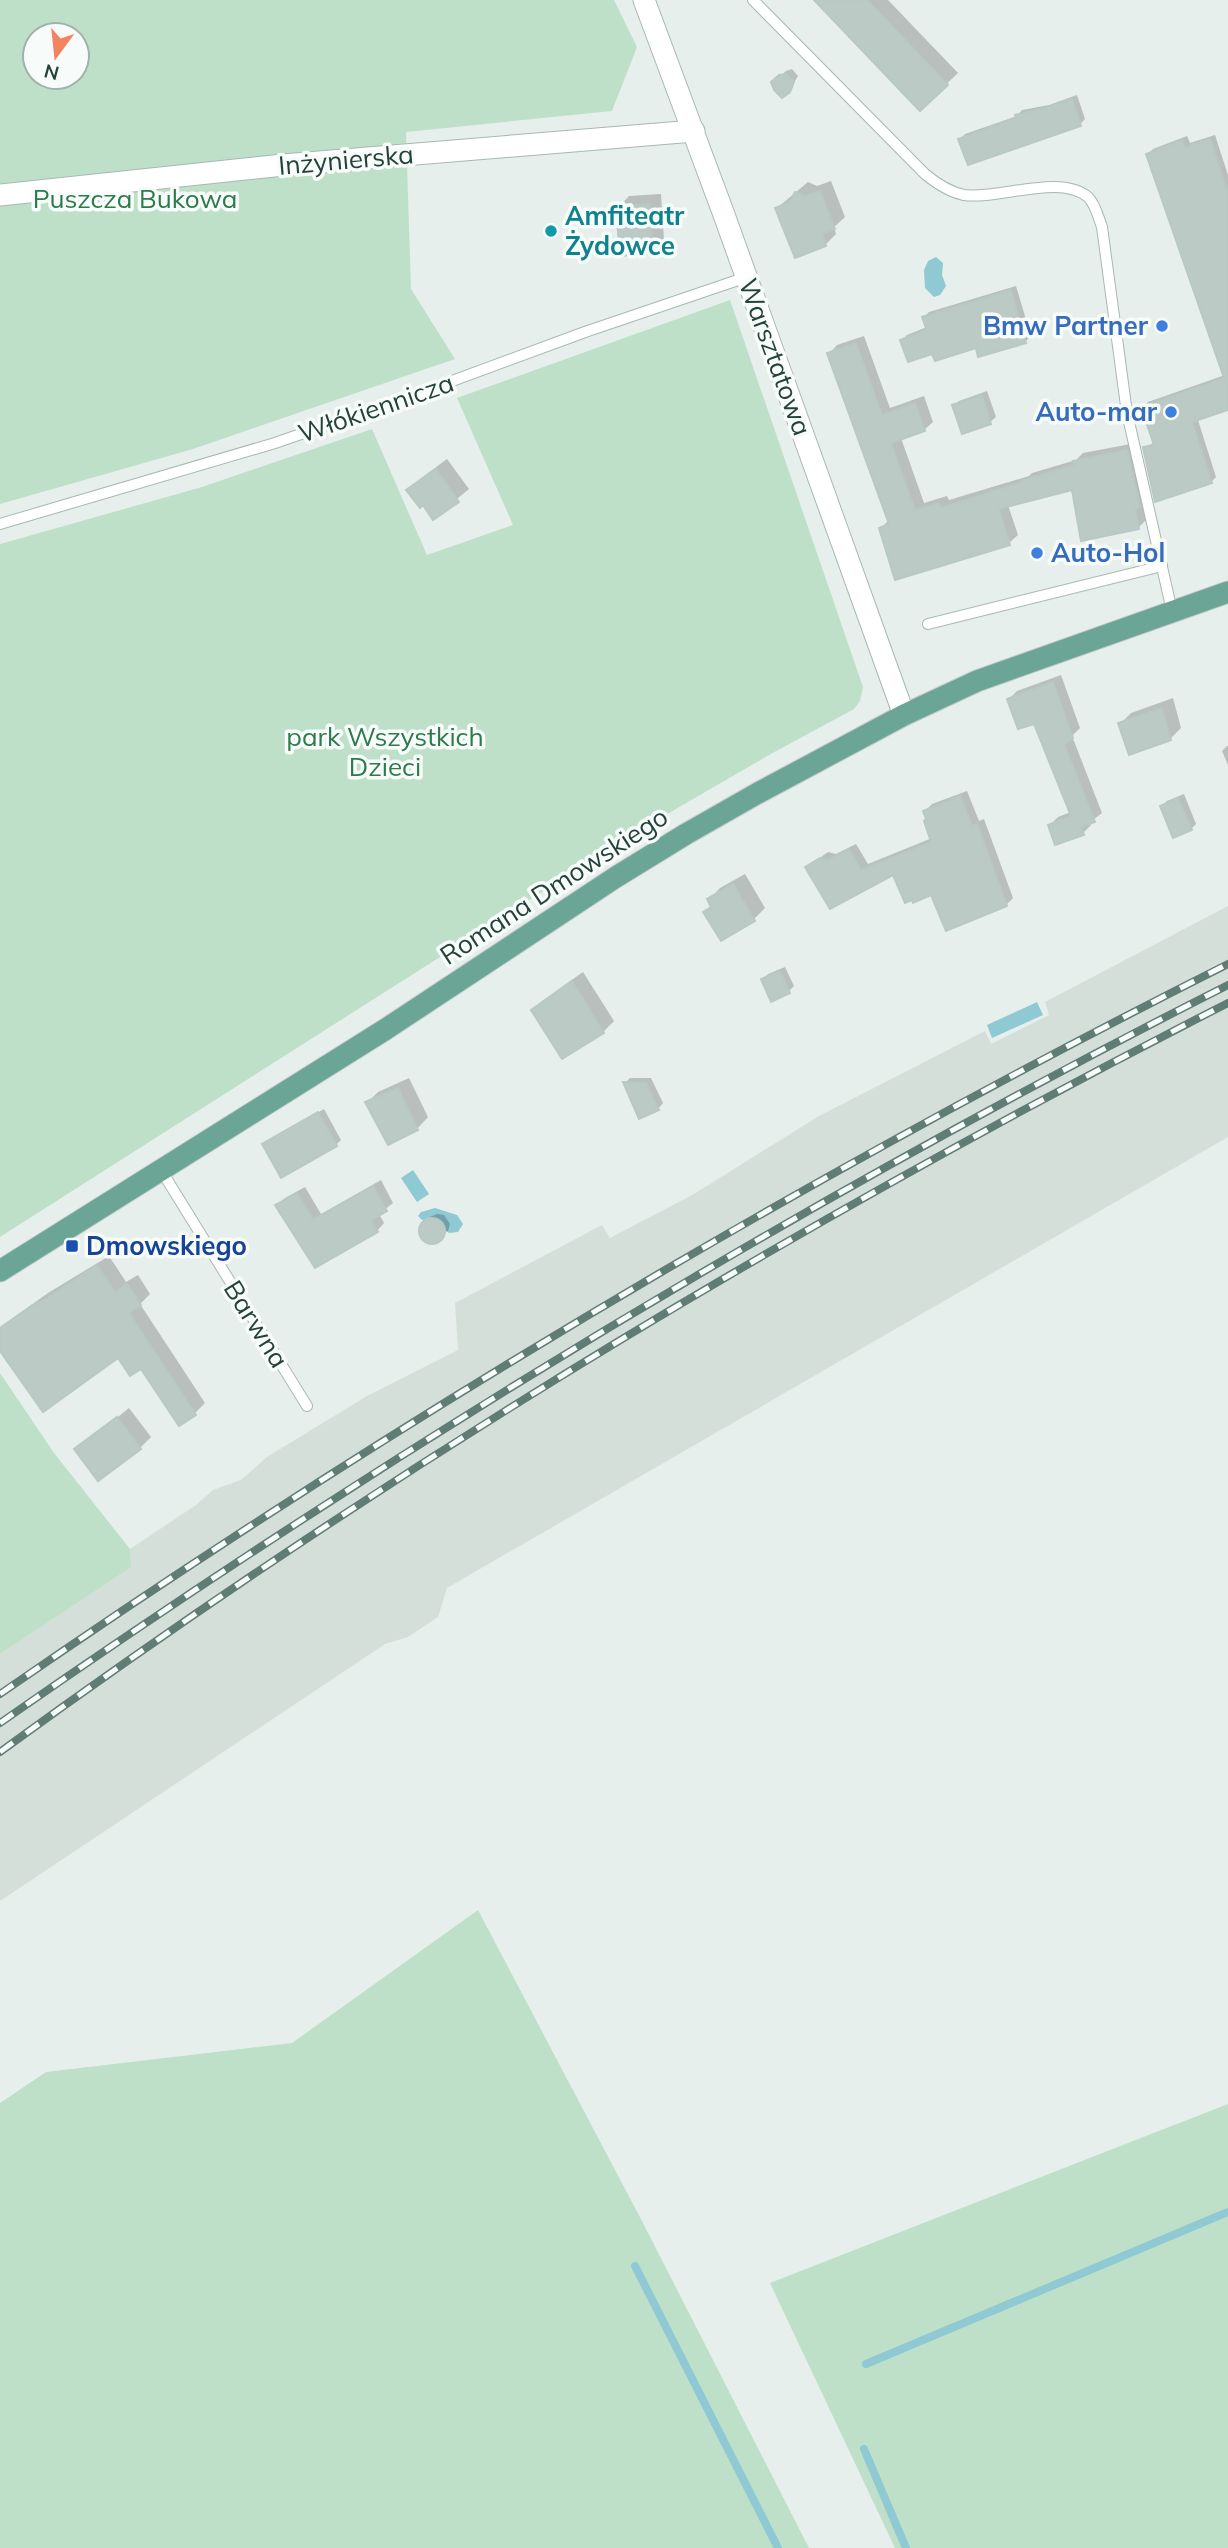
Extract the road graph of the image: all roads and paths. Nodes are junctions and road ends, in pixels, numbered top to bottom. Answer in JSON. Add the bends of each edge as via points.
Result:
{"nodes":[{"id":1,"x":644,"y":0,"type":"edge"},
{"id":2,"x":753,"y":0,"type":"edge"},
{"id":3,"x":694,"y":131,"type":"junction"},
{"id":4,"x":0,"y":195,"type":"edge"},
{"id":5,"x":747,"y":277,"type":"junction"},
{"id":6,"x":0,"y":524,"type":"edge"},
{"id":7,"x":1162,"y":566,"type":"junction"},
{"id":8,"x":1228,"y":592,"type":"edge"},
{"id":9,"x":1172,"y":611,"type":"junction"},
{"id":10,"x":928,"y":624,"type":"dead end"},
{"id":11,"x":904,"y":715,"type":"junction"},
{"id":12,"x":161,"y":1170,"type":"junction"},
{"id":13,"x":0,"y":1271,"type":"edge"},
{"id":14,"x":307,"y":1406,"type":"dead end"}],
"edges":[{"from":1,"to":3,"type":"street","name":"Warsztatowa"},
{"from":2,"to":7,"type":"lane","via":[[941,186],[963,195],[1056,187],[1087,197],[1095,207],[1102,227],[1130,432]]},
{"from":3,"to":4,"type":"street","name":"Inżynierska","via":[[283,165]]},
{"from":3,"to":5,"type":"street","name":"Warsztatowa"},
{"from":5,"to":6,"type":"lane","name":"Włókiennicza","via":[[275,443]]},
{"from":5,"to":11,"type":"street","name":"Warsztatowa"},
{"from":7,"to":9,"type":"lane"},
{"from":7,"to":10,"type":"lane"},
{"from":8,"to":9,"type":"main road","name":"Romana Dmowskiego"},
{"from":9,"to":11,"type":"main road","name":"Romana Dmowskiego","via":[[1015,666]]},
{"from":11,"to":12,"type":"main road","name":"Romana Dmowskiego","via":[[686,834]]},
{"from":12,"to":13,"type":"main road","name":"Romana Dmowskiego"},
{"from":12,"to":14,"type":"lane","name":"Barwna"}]}
